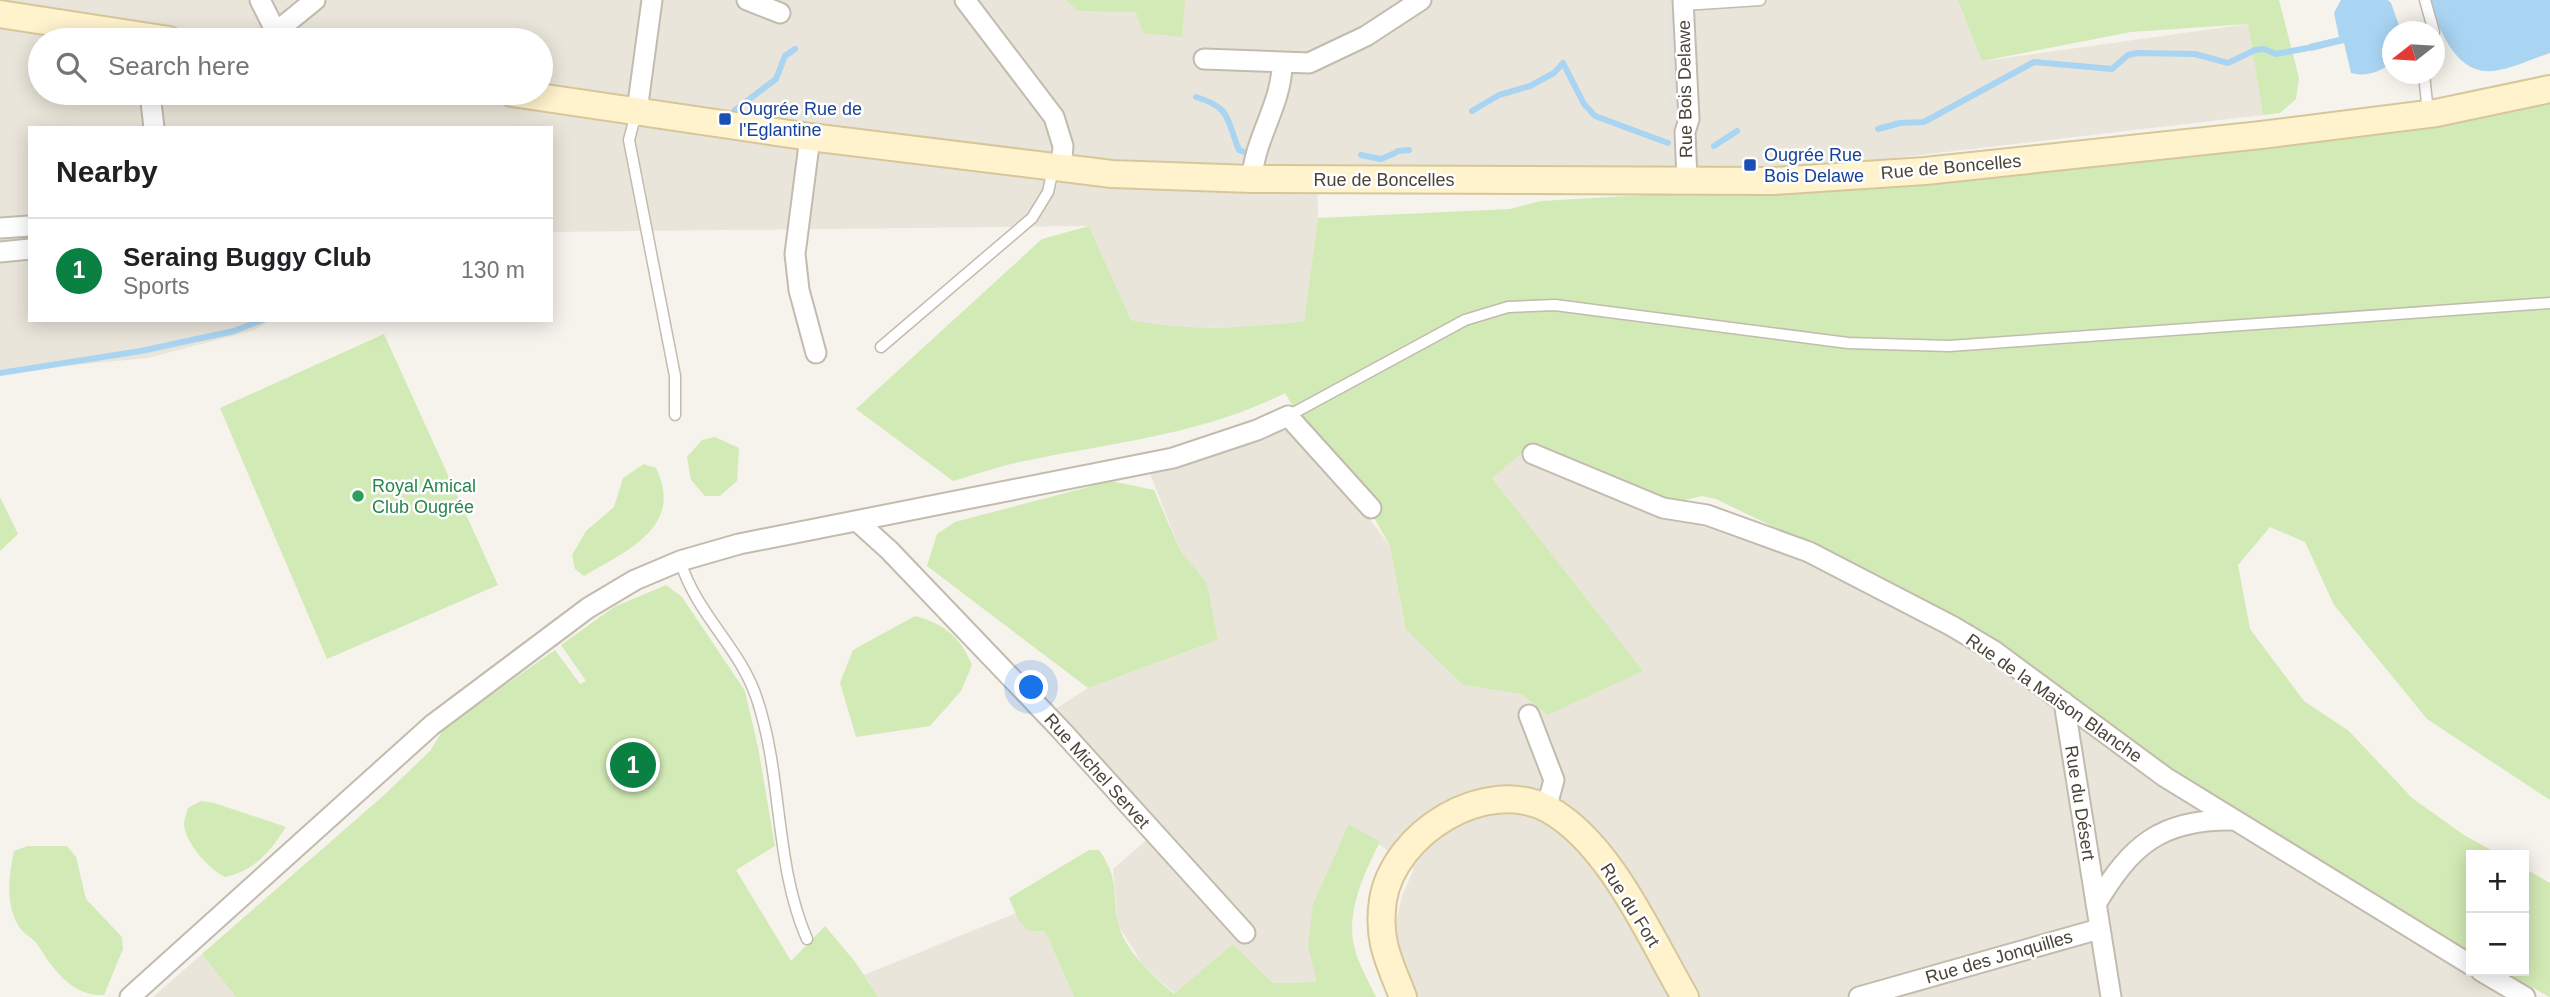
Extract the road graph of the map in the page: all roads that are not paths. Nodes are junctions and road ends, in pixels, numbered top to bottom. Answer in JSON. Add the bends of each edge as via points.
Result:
{"nodes":[{"id":1,"x":260,"y":0,"type":"edge"},
{"id":2,"x":315,"y":0,"type":"edge"},
{"id":3,"x":652,"y":0,"type":"edge"},
{"id":4,"x":747,"y":0,"type":"edge"},
{"id":5,"x":965,"y":0,"type":"edge"},
{"id":6,"x":1421,"y":0,"type":"edge"},
{"id":7,"x":1760,"y":0,"type":"edge"},
{"id":8,"x":2425,"y":0,"type":"edge"},
{"id":9,"x":1684,"y":3,"type":"edge"},
{"id":10,"x":780,"y":13,"type":"dead end"},
{"id":11,"x":0,"y":14,"type":"edge"},
{"id":12,"x":2431,"y":21,"type":"edge"},
{"id":13,"x":89,"y":28,"type":"edge"},
{"id":14,"x":274,"y":28,"type":"edge"},
{"id":15,"x":286,"y":28,"type":"edge"},
{"id":16,"x":1204,"y":59,"type":"dead end"},
{"id":17,"x":1282,"y":64,"type":"junction"},
{"id":18,"x":2425,"y":84,"type":"edge"},
{"id":19,"x":2550,"y":89,"type":"edge"},
{"id":20,"x":553,"y":99,"type":"edge"},
{"id":21,"x":151,"y":105,"type":"edge"},
{"id":22,"x":636,"y":111,"type":"junction"},
{"id":23,"x":2428,"y":114,"type":"junction"},
{"id":24,"x":154,"y":126,"type":"edge"},
{"id":25,"x":810,"y":136,"type":"junction"},
{"id":26,"x":1057,"y":169,"type":"junction"},
{"id":27,"x":1252,"y":179,"type":"junction"},
{"id":28,"x":1687,"y":179,"type":"junction"},
{"id":29,"x":28,"y":226,"type":"edge"},
{"id":30,"x":0,"y":228,"type":"edge"},
{"id":31,"x":28,"y":249,"type":"edge"},
{"id":32,"x":0,"y":252,"type":"edge"},
{"id":33,"x":2550,"y":303,"type":"edge"},
{"id":34,"x":881,"y":347,"type":"dead end"},
{"id":35,"x":816,"y":353,"type":"dead end"},
{"id":36,"x":674,"y":415,"type":"dead end"},
{"id":37,"x":1288,"y":416,"type":"junction"},
{"id":38,"x":1533,"y":454,"type":"dead end"},
{"id":39,"x":1371,"y":508,"type":"dead end"},
{"id":40,"x":858,"y":522,"type":"junction"},
{"id":41,"x":680,"y":561,"type":"junction"},
{"id":42,"x":2064,"y":702,"type":"junction"},
{"id":43,"x":1529,"y":715,"type":"dead end"},
{"id":44,"x":1546,"y":809,"type":"junction"},
{"id":45,"x":2233,"y":820,"type":"junction"},
{"id":46,"x":2095,"y":904,"type":"junction"},
{"id":47,"x":2099,"y":929,"type":"junction"},
{"id":48,"x":1245,"y":933,"type":"dead end"},
{"id":49,"x":807,"y":939,"type":"dead end"},
{"id":50,"x":2466,"y":962,"type":"edge"},
{"id":51,"x":2489,"y":976,"type":"edge"},
{"id":52,"x":130,"y":997,"type":"edge"},
{"id":53,"x":1404,"y":997,"type":"edge"},
{"id":54,"x":1685,"y":997,"type":"edge"},
{"id":55,"x":1858,"y":997,"type":"edge"},
{"id":56,"x":2110,"y":997,"type":"edge"},
{"id":57,"x":2525,"y":997,"type":"edge"}],
"edges":[{"from":1,"to":14,"type":"street"},
{"from":2,"to":15,"type":"street"},
{"from":3,"to":22,"type":"street"},
{"from":4,"to":10,"type":"street"},
{"from":5,"to":26,"type":"street","via":[[1054,117],[1063,146]]},
{"from":6,"to":17,"type":"street","via":[[1366,36],[1310,63]]},
{"from":7,"to":9,"type":"lane"},
{"from":8,"to":12,"type":"lane"},
{"from":9,"to":28,"type":"street","name":"Rue Bois Delawe"},
{"from":11,"to":13,"type":"main road"},
{"from":16,"to":17,"type":"street"},
{"from":17,"to":27,"type":"street"},
{"from":18,"to":23,"type":"lane"},
{"from":19,"to":23,"type":"main road","name":"Rue de Boncelles"},
{"from":20,"to":22,"type":"main road","name":"Rue de Boncelles"},
{"from":21,"to":24,"type":"street"},
{"from":22,"to":25,"type":"main road","name":"Rue de Boncelles"},
{"from":22,"to":36,"type":"lane","via":[[629,140],[675,376]]},
{"from":23,"to":28,"type":"main road","name":"Rue de Boncelles","via":[[1925,171],[1773,181]]},
{"from":25,"to":26,"type":"main road","name":"Rue de Boncelles"},
{"from":25,"to":35,"type":"street","via":[[796,254]]},
{"from":26,"to":27,"type":"main road","name":"Rue de Boncelles"},
{"from":26,"to":34,"type":"lane","via":[[1032,218]]},
{"from":27,"to":28,"type":"main road","name":"Rue de Boncelles"},
{"from":29,"to":30,"type":"street"},
{"from":31,"to":32,"type":"street"},
{"from":33,"to":37,"type":"lane","via":[[1911,347],[1823,340],[1570,306],[1516,307],[1479,314],[1451,326]]},
{"from":37,"to":39,"type":"street"},
{"from":37,"to":40,"type":"street","via":[[1173,458]]},
{"from":38,"to":42,"type":"street","name":"Rue de la Maison Blanche","via":[[1663,508],[1707,515],[1809,552],[1994,651]]},
{"from":40,"to":41,"type":"street","via":[[740,544]]},
{"from":40,"to":48,"type":"street","name":"Rue Michel Servet","via":[[1062,731]]},
{"from":41,"to":49,"type":"lane","via":[[701,611],[741,664],[756,697],[790,892]]},
{"from":41,"to":52,"type":"street","via":[[635,580],[588,608],[432,725]]},
{"from":42,"to":45,"type":"street","name":"Rue de la Maison Blanche","via":[[2165,777]]},
{"from":42,"to":46,"type":"street","name":"Rue du Désert"},
{"from":43,"to":44,"type":"street","via":[[1554,779]]},
{"from":44,"to":53,"type":"main road","name":"Rue du Fort","via":[[1520,800],[1476,805],[1445,817],[1399,856],[1383,898],[1381,943]]},
{"from":44,"to":54,"type":"main road","name":"Rue du Fort","via":[[1571,825],[1608,865]]},
{"from":45,"to":46,"type":"street","name":"Rue du Désert","via":[[2189,823],[2152,837],[2123,861]]},
{"from":45,"to":50,"type":"street","name":"Rue de la Maison Blanche"},
{"from":46,"to":47,"type":"street","name":"Rue du Désert"},
{"from":47,"to":55,"type":"street","name":"Rue des Jonquilles"},
{"from":47,"to":56,"type":"street","name":"Rue du Désert"},
{"from":51,"to":57,"type":"street"}]}
